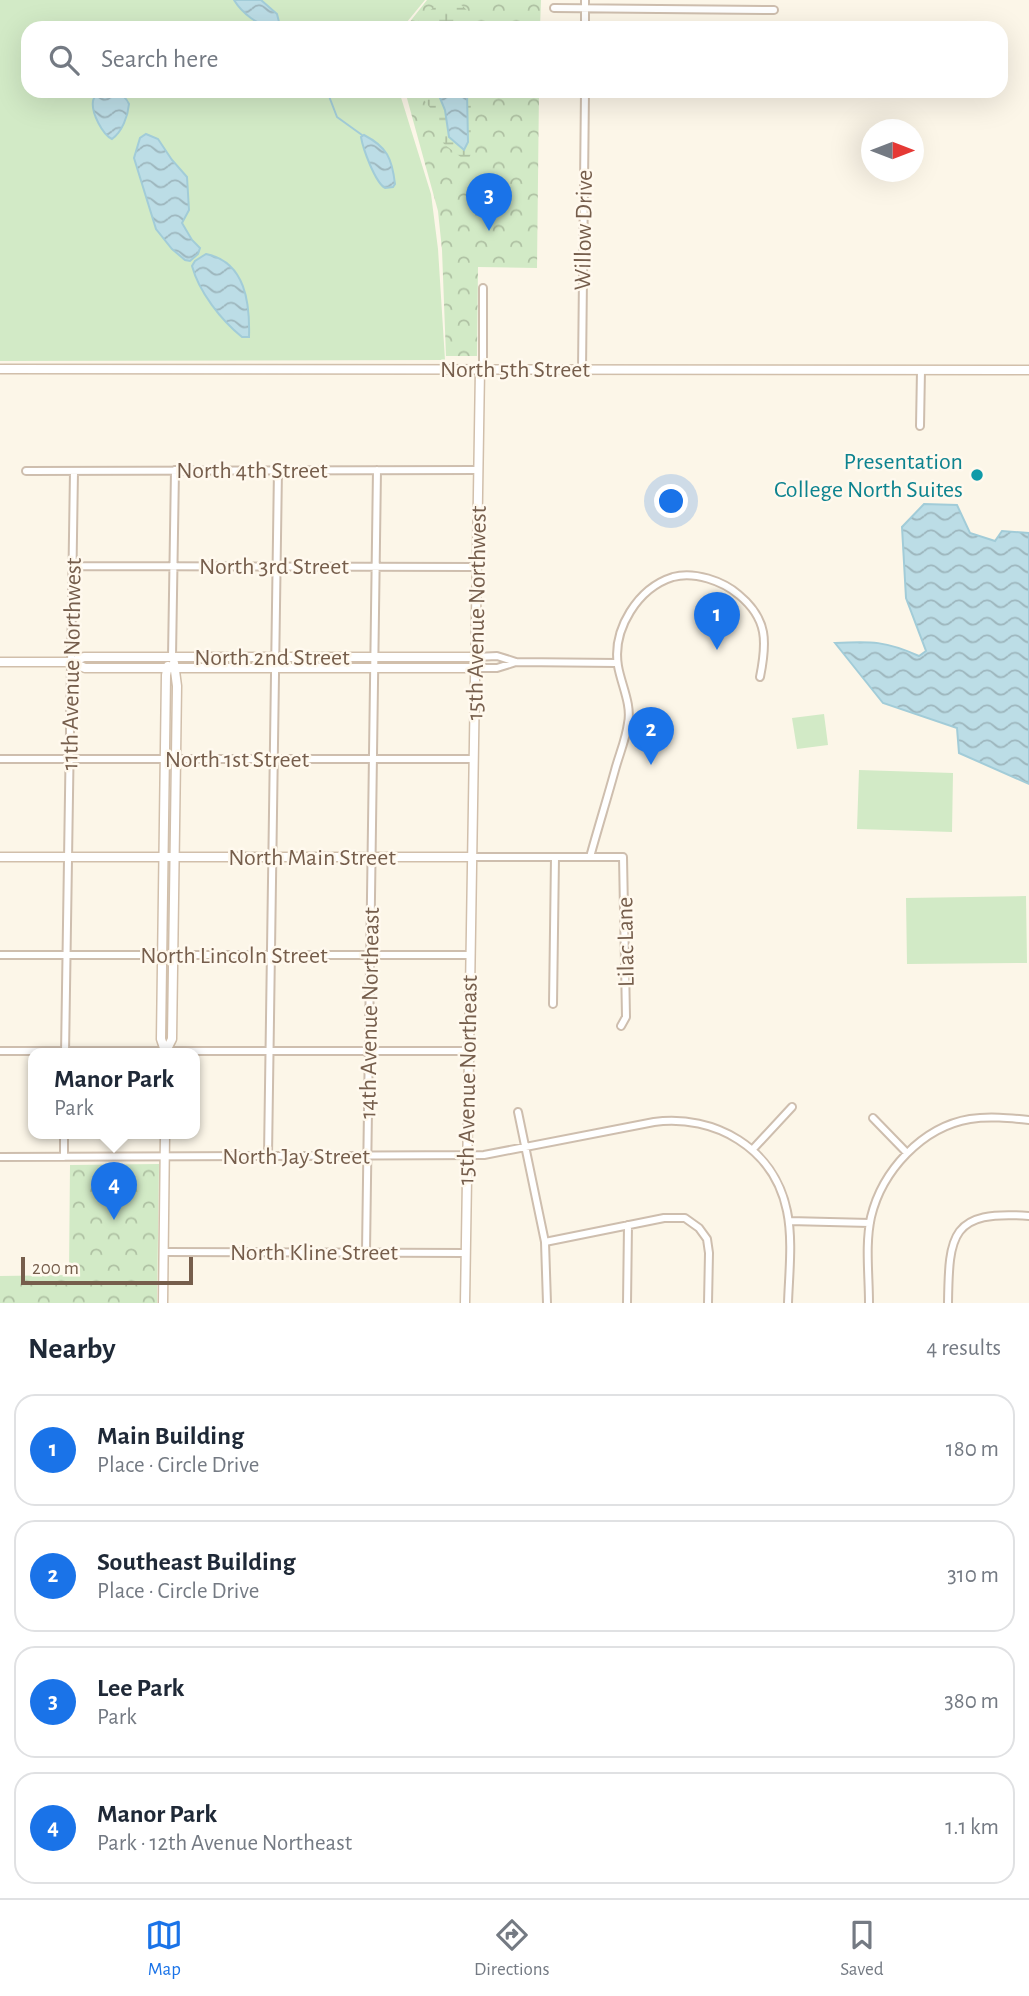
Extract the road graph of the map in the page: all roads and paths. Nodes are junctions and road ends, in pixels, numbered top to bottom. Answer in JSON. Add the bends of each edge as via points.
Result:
{"nodes":[{"id":1,"x":585,"y":0,"type":"edge"},
{"id":2,"x":554,"y":8,"type":"dead end"},
{"id":3,"x":586,"y":9,"type":"junction"},
{"id":4,"x":774,"y":10,"type":"dead end"},
{"id":5,"x":585,"y":21,"type":"edge"},
{"id":6,"x":585,"y":98,"type":"edge"},
{"id":7,"x":483,"y":288,"type":"dead end"},
{"id":8,"x":0,"y":369,"type":"edge"},
{"id":9,"x":482,"y":369,"type":"junction"},
{"id":10,"x":582,"y":370,"type":"junction"},
{"id":11,"x":921,"y":370,"type":"junction"},
{"id":12,"x":1029,"y":370,"type":"edge"},
{"id":13,"x":920,"y":426,"type":"dead end"},
{"id":14,"x":175,"y":470,"type":"junction"},
{"id":15,"x":278,"y":470,"type":"junction"},
{"id":16,"x":377,"y":470,"type":"junction"},
{"id":17,"x":478,"y":470,"type":"junction"},
{"id":18,"x":26,"y":471,"type":"dead end"},
{"id":19,"x":74,"y":471,"type":"junction"},
{"id":20,"x":73,"y":566,"type":"junction"},
{"id":21,"x":173,"y":566,"type":"junction"},
{"id":22,"x":276,"y":566,"type":"junction"},
{"id":23,"x":375,"y":566,"type":"junction"},
{"id":24,"x":476,"y":566,"type":"junction"},
{"id":25,"x":275,"y":656,"type":"junction"},
{"id":26,"x":172,"y":657,"type":"junction"},
{"id":27,"x":374,"y":657,"type":"junction"},
{"id":28,"x":475,"y":657,"type":"junction"},
{"id":29,"x":0,"y":662,"type":"edge"},
{"id":30,"x":71,"y":662,"type":"junction"},
{"id":31,"x":516,"y":662,"type":"junction"},
{"id":32,"x":617,"y":663,"type":"junction"},
{"id":33,"x":374,"y":667,"type":"junction"},
{"id":34,"x":171,"y":668,"type":"junction"},
{"id":35,"x":275,"y":668,"type":"junction"},
{"id":36,"x":475,"y":668,"type":"junction"},
{"id":37,"x":760,"y":677,"type":"dead end"},
{"id":38,"x":273,"y":758,"type":"junction"},
{"id":39,"x":0,"y":759,"type":"edge"},
{"id":40,"x":69,"y":759,"type":"junction"},
{"id":41,"x":164,"y":759,"type":"junction"},
{"id":42,"x":176,"y":759,"type":"junction"},
{"id":43,"x":373,"y":759,"type":"junction"},
{"id":44,"x":474,"y":759,"type":"junction"},
{"id":45,"x":0,"y":857,"type":"edge"},
{"id":46,"x":68,"y":857,"type":"junction"},
{"id":47,"x":163,"y":857,"type":"junction"},
{"id":48,"x":174,"y":857,"type":"junction"},
{"id":49,"x":271,"y":857,"type":"junction"},
{"id":50,"x":371,"y":857,"type":"junction"},
{"id":51,"x":472,"y":857,"type":"junction"},
{"id":52,"x":555,"y":857,"type":"junction"},
{"id":53,"x":623,"y":857,"type":"joint"},
{"id":54,"x":590,"y":858,"type":"junction"},
{"id":55,"x":0,"y":955,"type":"edge"},
{"id":56,"x":67,"y":955,"type":"junction"},
{"id":57,"x":162,"y":955,"type":"junction"},
{"id":58,"x":173,"y":955,"type":"junction"},
{"id":59,"x":271,"y":955,"type":"junction"},
{"id":60,"x":370,"y":955,"type":"junction"},
{"id":61,"x":469,"y":955,"type":"junction"},
{"id":62,"x":552,"y":1004,"type":"dead end"},
{"id":63,"x":621,"y":1026,"type":"dead end"},
{"id":64,"x":66,"y":1048,"type":"edge"},
{"id":65,"x":164,"y":1048,"type":"edge"},
{"id":66,"x":168,"y":1048,"type":"edge"},
{"id":67,"x":0,"y":1051,"type":"edge"},
{"id":68,"x":28,"y":1051,"type":"edge"},
{"id":69,"x":269,"y":1051,"type":"junction"},
{"id":70,"x":369,"y":1051,"type":"junction"},
{"id":71,"x":468,"y":1051,"type":"junction"},
{"id":72,"x":200,"y":1052,"type":"edge"},
{"id":73,"x":792,"y":1107,"type":"dead end"},
{"id":74,"x":519,"y":1112,"type":"dead end"},
{"id":75,"x":873,"y":1118,"type":"dead end"},
{"id":76,"x":1029,"y":1120,"type":"edge"},
{"id":77,"x":64,"y":1139,"type":"edge"},
{"id":78,"x":165,"y":1139,"type":"edge"},
{"id":79,"x":525,"y":1148,"type":"junction"},
{"id":80,"x":753,"y":1149,"type":"junction"},
{"id":81,"x":907,"y":1153,"type":"junction"},
{"id":82,"x":165,"y":1156,"type":"junction"},
{"id":83,"x":268,"y":1156,"type":"junction"},
{"id":84,"x":368,"y":1156,"type":"junction"},
{"id":85,"x":467,"y":1156,"type":"junction"},
{"id":86,"x":0,"y":1157,"type":"edge"},
{"id":87,"x":64,"y":1157,"type":"junction"},
{"id":88,"x":1029,"y":1216,"type":"edge"},
{"id":89,"x":789,"y":1221,"type":"junction"},
{"id":90,"x":870,"y":1223,"type":"junction"},
{"id":91,"x":628,"y":1225,"type":"junction"},
{"id":92,"x":545,"y":1242,"type":"junction"},
{"id":93,"x":164,"y":1252,"type":"junction"},
{"id":94,"x":366,"y":1252,"type":"junction"},
{"id":95,"x":465,"y":1253,"type":"junction"},
{"id":96,"x":163,"y":1303,"type":"edge"},
{"id":97,"x":464,"y":1303,"type":"edge"},
{"id":98,"x":547,"y":1303,"type":"edge"},
{"id":99,"x":627,"y":1303,"type":"edge"},
{"id":100,"x":708,"y":1303,"type":"edge"},
{"id":101,"x":788,"y":1303,"type":"edge"},
{"id":102,"x":869,"y":1303,"type":"edge"},
{"id":103,"x":948,"y":1303,"type":"edge"}],
"edges":[{"from":1,"to":3,"type":"street"},
{"from":2,"to":3,"type":"street"},
{"from":3,"to":4,"type":"street"},
{"from":3,"to":5,"type":"street"},
{"from":6,"to":10,"type":"street","name":"Willow Drive"},
{"from":7,"to":9,"type":"street","name":"15th Avenue Northwest"},
{"from":8,"to":9,"type":"street","name":"North 5th Street"},
{"from":9,"to":10,"type":"street","name":"North 5th Street"},
{"from":9,"to":17,"type":"street","name":"15th Avenue Northwest"},
{"from":10,"to":11,"type":"street","name":"North 5th Street"},
{"from":11,"to":12,"type":"street","name":"North 5th Street"},
{"from":11,"to":13,"type":"street"},
{"from":14,"to":15,"type":"street","name":"North 4th Street"},
{"from":14,"to":19,"type":"street","name":"North 4th Street"},
{"from":14,"to":21,"type":"street"},
{"from":15,"to":16,"type":"street","name":"North 4th Street"},
{"from":15,"to":22,"type":"street"},
{"from":16,"to":17,"type":"street","name":"North 4th Street"},
{"from":16,"to":23,"type":"street","name":"14th Avenue Northeast"},
{"from":17,"to":24,"type":"street","name":"15th Avenue Northwest"},
{"from":18,"to":19,"type":"street","name":"North 4th Street"},
{"from":19,"to":20,"type":"street","name":"11th Avenue Northwest"},
{"from":20,"to":21,"type":"street","name":"North 3rd Street"},
{"from":20,"to":30,"type":"street","name":"11th Avenue Northwest"},
{"from":21,"to":22,"type":"street","name":"North 3rd Street"},
{"from":21,"to":26,"type":"street"},
{"from":22,"to":23,"type":"street","name":"North 3rd Street"},
{"from":22,"to":25,"type":"street"},
{"from":23,"to":24,"type":"street","name":"North 3rd Street"},
{"from":23,"to":27,"type":"street","name":"14th Avenue Northeast"},
{"from":24,"to":28,"type":"street","name":"15th Avenue Northwest"},
{"from":25,"to":26,"type":"street","name":"North 2nd Street"},
{"from":25,"to":27,"type":"street","name":"North 2nd Street"},
{"from":25,"to":35,"type":"street"},
{"from":26,"to":30,"type":"street","name":"North 2nd Street","via":[[84,657]]},
{"from":26,"to":34,"type":"street"},
{"from":27,"to":28,"type":"street","name":"North 2nd Street"},
{"from":27,"to":33,"type":"street","name":"14th Avenue Northeast"},
{"from":28,"to":31,"type":"street","via":[[497,656]]},
{"from":28,"to":36,"type":"street","name":"15th Avenue Northwest"},
{"from":29,"to":30,"type":"street","name":"North 2nd Street"},
{"from":30,"to":34,"type":"street","name":"North 2nd Street","via":[[85,667]]},
{"from":30,"to":40,"type":"street","name":"11th Avenue Northwest"},
{"from":31,"to":32,"type":"street"},
{"from":31,"to":36,"type":"street"},
{"from":32,"to":37,"type":"street","via":[[631,609],[662,582],[690,575],[736,592],[753,610],[765,637]]},
{"from":32,"to":54,"type":"street","via":[[629,720]]},
{"from":33,"to":35,"type":"street","name":"North 2nd Street"},
{"from":33,"to":36,"type":"street","name":"North 2nd Street"},
{"from":33,"to":43,"type":"street","name":"14th Avenue Northeast"},
{"from":34,"to":35,"type":"street","name":"North 2nd Street"},
{"from":34,"to":41,"type":"street"},
{"from":34,"to":42,"type":"street"},
{"from":35,"to":38,"type":"street"},
{"from":36,"to":44,"type":"street","name":"15th Avenue Northwest"},
{"from":38,"to":42,"type":"street","name":"North 1st Street"},
{"from":38,"to":43,"type":"street","name":"North 1st Street"},
{"from":38,"to":49,"type":"street"},
{"from":39,"to":40,"type":"street","name":"North 1st Street"},
{"from":40,"to":41,"type":"street","name":"North 1st Street"},
{"from":40,"to":46,"type":"street","name":"11th Avenue Northwest"},
{"from":41,"to":42,"type":"street","name":"North 1st Street"},
{"from":41,"to":47,"type":"street"},
{"from":42,"to":48,"type":"street"},
{"from":43,"to":44,"type":"street","name":"North 1st Street"},
{"from":43,"to":50,"type":"street","name":"14th Avenue Northeast"},
{"from":44,"to":51,"type":"street","name":"15th Avenue Northwest"},
{"from":45,"to":46,"type":"street","name":"North Main Street"},
{"from":46,"to":47,"type":"street","name":"North Main Street"},
{"from":46,"to":56,"type":"street","name":"11th Avenue Northwest"},
{"from":47,"to":48,"type":"street","name":"North Main Street"},
{"from":47,"to":57,"type":"street"},
{"from":48,"to":49,"type":"street","name":"North Main Street"},
{"from":48,"to":58,"type":"street"},
{"from":49,"to":50,"type":"street","name":"North Main Street"},
{"from":49,"to":59,"type":"street"},
{"from":50,"to":51,"type":"street","name":"North Main Street"},
{"from":50,"to":60,"type":"street","name":"14th Avenue Northeast"},
{"from":51,"to":52,"type":"street","name":"North Main Street"},
{"from":51,"to":61,"type":"street","name":"15th Avenue Northeast"},
{"from":52,"to":54,"type":"street","name":"North Main Street"},
{"from":52,"to":62,"type":"street"},
{"from":53,"to":54,"type":"street","name":"North Main Street"},
{"from":53,"to":63,"type":"street","name":"Lilac Lane","via":[[626,1017]]},
{"from":55,"to":56,"type":"street","name":"North Lincoln Street"},
{"from":56,"to":57,"type":"street","name":"North Lincoln Street"},
{"from":56,"to":64,"type":"street","name":"11th Avenue Northwest"},
{"from":57,"to":58,"type":"street","name":"North Lincoln Street"},
{"from":57,"to":65,"type":"street"},
{"from":58,"to":59,"type":"street","name":"North Lincoln Street"},
{"from":58,"to":66,"type":"street","via":[[172,1039]]},
{"from":59,"to":60,"type":"street","name":"North Lincoln Street"},
{"from":59,"to":69,"type":"street"},
{"from":60,"to":61,"type":"street","name":"North Lincoln Street"},
{"from":60,"to":70,"type":"street","name":"14th Avenue Northeast"},
{"from":61,"to":71,"type":"street","name":"15th Avenue Northeast"},
{"from":67,"to":68,"type":"street"},
{"from":69,"to":70,"type":"street"},
{"from":69,"to":72,"type":"street"},
{"from":69,"to":83,"type":"street"},
{"from":70,"to":71,"type":"street"},
{"from":70,"to":84,"type":"street","name":"14th Avenue Northeast"},
{"from":71,"to":85,"type":"street","name":"15th Avenue Northeast"},
{"from":73,"to":80,"type":"street"},
{"from":74,"to":79,"type":"street"},
{"from":75,"to":81,"type":"street"},
{"from":76,"to":81,"type":"street","via":[[961,1121],[932,1134]]},
{"from":77,"to":87,"type":"street"},
{"from":78,"to":82,"type":"street"},
{"from":79,"to":80,"type":"street","name":"North Jay Street","via":[[673,1119],[718,1129]]},
{"from":79,"to":85,"type":"street","name":"North Jay Street"},
{"from":79,"to":92,"type":"street"},
{"from":80,"to":89,"type":"street","via":[[778,1182]]},
{"from":81,"to":90,"type":"street","via":[[885,1182]]},
{"from":82,"to":83,"type":"street","name":"North Jay Street"},
{"from":82,"to":87,"type":"street","name":"North Jay Street"},
{"from":82,"to":93,"type":"street"},
{"from":83,"to":84,"type":"street","name":"North Jay Street"},
{"from":84,"to":85,"type":"street","name":"North Jay Street"},
{"from":84,"to":94,"type":"street","name":"14th Avenue Northeast"},
{"from":85,"to":95,"type":"street","name":"15th Avenue Northeast"},
{"from":86,"to":87,"type":"street","name":"North Jay Street"},
{"from":88,"to":103,"type":"street","via":[[990,1215],[959,1232],[951,1251]]},
{"from":89,"to":90,"type":"street"},
{"from":89,"to":101,"type":"street"},
{"from":90,"to":102,"type":"street"},
{"from":91,"to":92,"type":"street"},
{"from":91,"to":99,"type":"street"},
{"from":91,"to":100,"type":"street","via":[[680,1217],[704,1233],[709,1253]]},
{"from":92,"to":98,"type":"street"},
{"from":93,"to":94,"type":"street","name":"North Kline Street"},
{"from":93,"to":96,"type":"street"},
{"from":94,"to":95,"type":"street","name":"North Kline Street"},
{"from":95,"to":97,"type":"street","name":"15th Avenue Northeast"}]}
